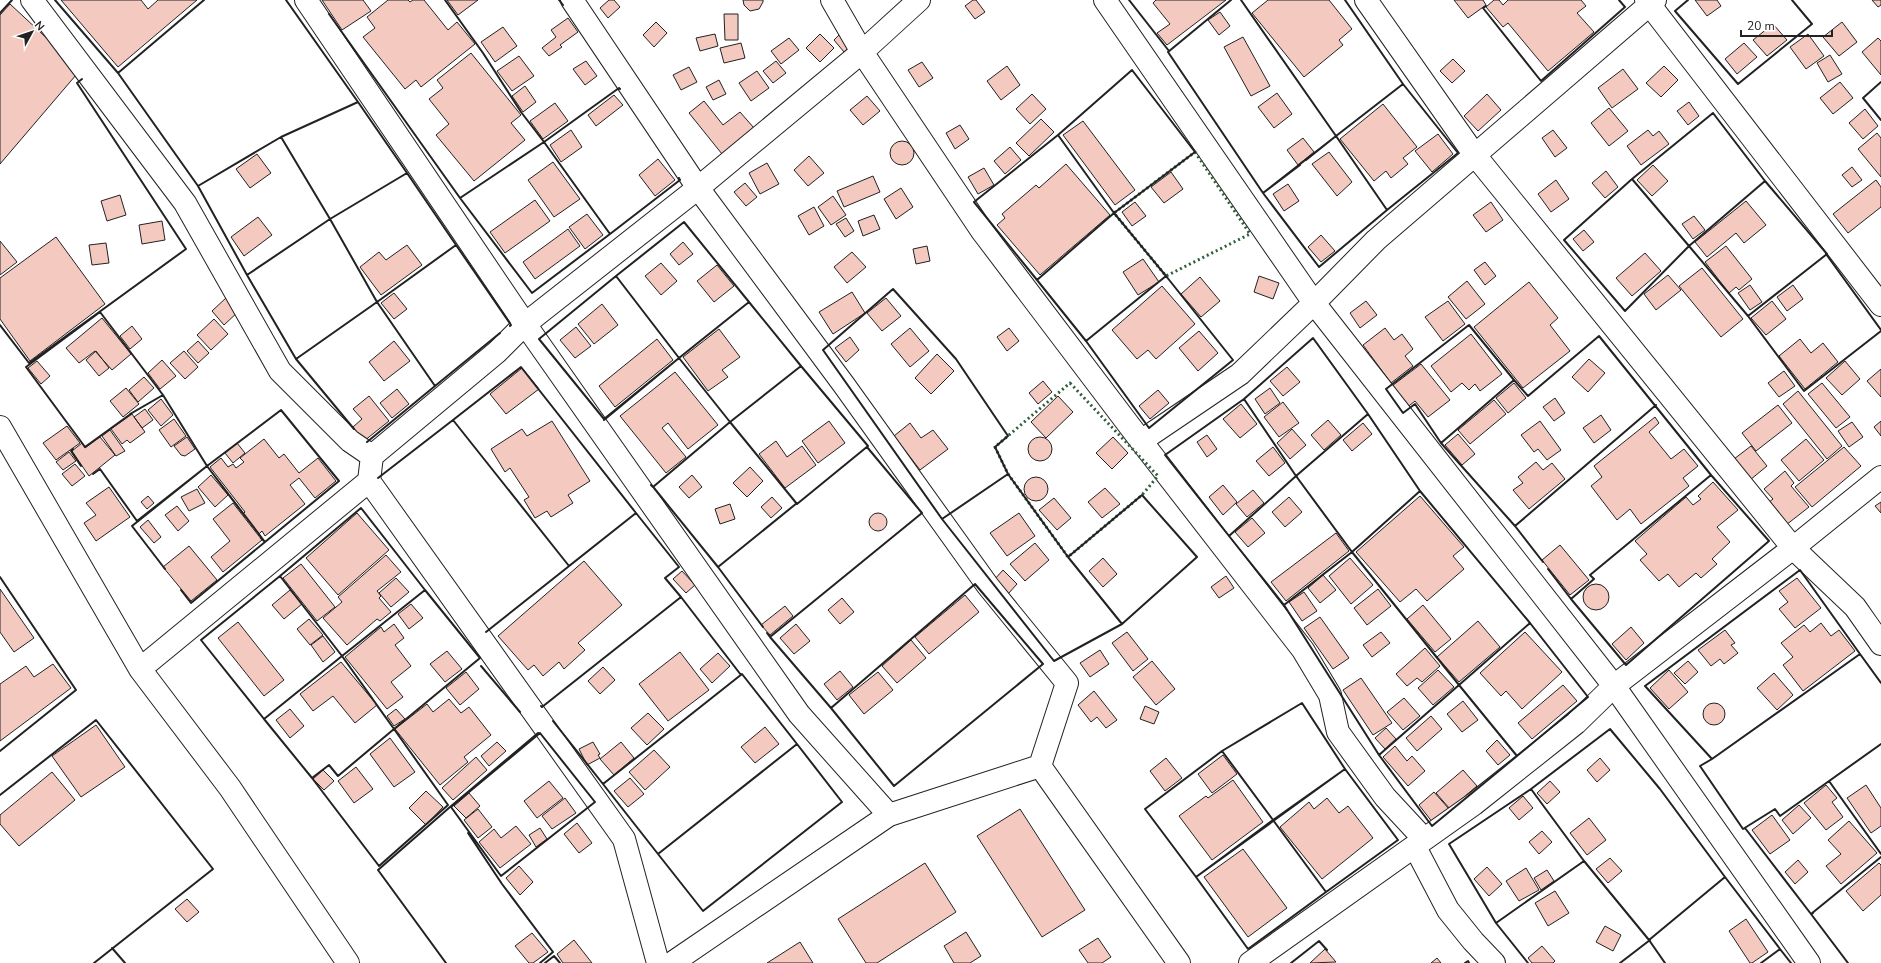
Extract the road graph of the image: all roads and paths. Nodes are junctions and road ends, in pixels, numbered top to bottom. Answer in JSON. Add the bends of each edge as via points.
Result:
{"nodes":[{"id":1,"x":32,"y":0,"type":"edge"},
{"id":2,"x":306,"y":0,"type":"edge"},
{"id":3,"x":572,"y":0,"type":"edge"},
{"id":4,"x":832,"y":0,"type":"edge"},
{"id":5,"x":919,"y":0,"type":"edge"},
{"id":6,"x":1105,"y":0,"type":"edge"},
{"id":7,"x":1366,"y":0,"type":"edge"},
{"id":8,"x":1650,"y":2,"type":"edge"},
{"id":9,"x":862,"y":52,"type":"junction"},
{"id":10,"x":1474,"y":154,"type":"junction"},
{"id":11,"x":698,"y":188,"type":"junction"},
{"id":12,"x":1314,"y":303,"type":"junction"},
{"id":13,"x":1881,"y":305,"type":"edge"},
{"id":14,"x":525,"y":324,"type":"junction"},
{"id":15,"x":0,"y":427,"type":"edge"},
{"id":16,"x":1141,"y":442,"type":"junction"},
{"id":17,"x":372,"y":456,"type":"junction"},
{"id":18,"x":1881,"y":476,"type":"edge"},
{"id":19,"x":369,"y":481,"type":"junction"},
{"id":20,"x":1794,"y":548,"type":"junction"},
{"id":21,"x":1881,"y":644,"type":"edge"},
{"id":22,"x":140,"y":669,"type":"junction"},
{"id":23,"x":1614,"y":686,"type":"junction"},
{"id":24,"x":1040,"y":766,"type":"junction"},
{"id":25,"x":889,"y":815,"type":"junction"},
{"id":26,"x":1420,"y":843,"type":"junction"},
{"id":27,"x":348,"y":963,"type":"edge"},
{"id":28,"x":658,"y":963,"type":"edge"},
{"id":29,"x":672,"y":963,"type":"edge"},
{"id":30,"x":1179,"y":963,"type":"edge"},
{"id":31,"x":1250,"y":963,"type":"edge"},
{"id":32,"x":1494,"y":963,"type":"edge"},
{"id":33,"x":1809,"y":963,"type":"edge"}],
"edges":[{"from":1,"to":17,"type":"street","via":[[185,203],[280,371],[350,441]]},
{"from":2,"to":14,"type":"street"},
{"from":3,"to":11,"type":"street"},
{"from":4,"to":9,"type":"street"},
{"from":5,"to":9,"type":"street"},
{"from":6,"to":12,"type":"street"},
{"from":7,"to":10,"type":"street"},
{"from":8,"to":10,"type":"street"},
{"from":8,"to":13,"type":"street"},
{"from":9,"to":11,"type":"street"},
{"from":9,"to":16,"type":"street","via":[[982,231]]},
{"from":10,"to":12,"type":"street","via":[[1376,240]]},
{"from":10,"to":20,"type":"street"},
{"from":11,"to":14,"type":"street"},
{"from":11,"to":24,"type":"street","via":[[988,586],[1067,683]]},
{"from":12,"to":16,"type":"street","via":[[1240,374]]},
{"from":12,"to":23,"type":"street"},
{"from":14,"to":17,"type":"street","via":[[497,352]]},
{"from":14,"to":25,"type":"street","via":[[799,714]]},
{"from":15,"to":22,"type":"street"},
{"from":16,"to":26,"type":"street","via":[[1303,650],[1330,695],[1338,732]]},
{"from":17,"to":19,"type":"street"},
{"from":18,"to":20,"type":"street"},
{"from":19,"to":22,"type":"street"},
{"from":19,"to":28,"type":"street","via":[[624,839]]},
{"from":20,"to":21,"type":"street","via":[[1855,607]]},
{"from":20,"to":23,"type":"street"},
{"from":22,"to":27,"type":"street","via":[[230,788]]},
{"from":23,"to":26,"type":"street","via":[[1576,722],[1474,804]]},
{"from":23,"to":33,"type":"street"},
{"from":24,"to":25,"type":"street"},
{"from":24,"to":30,"type":"street"},
{"from":25,"to":29,"type":"street"},
{"from":26,"to":31,"type":"street"},
{"from":26,"to":32,"type":"street","via":[[1448,910]]}]}
